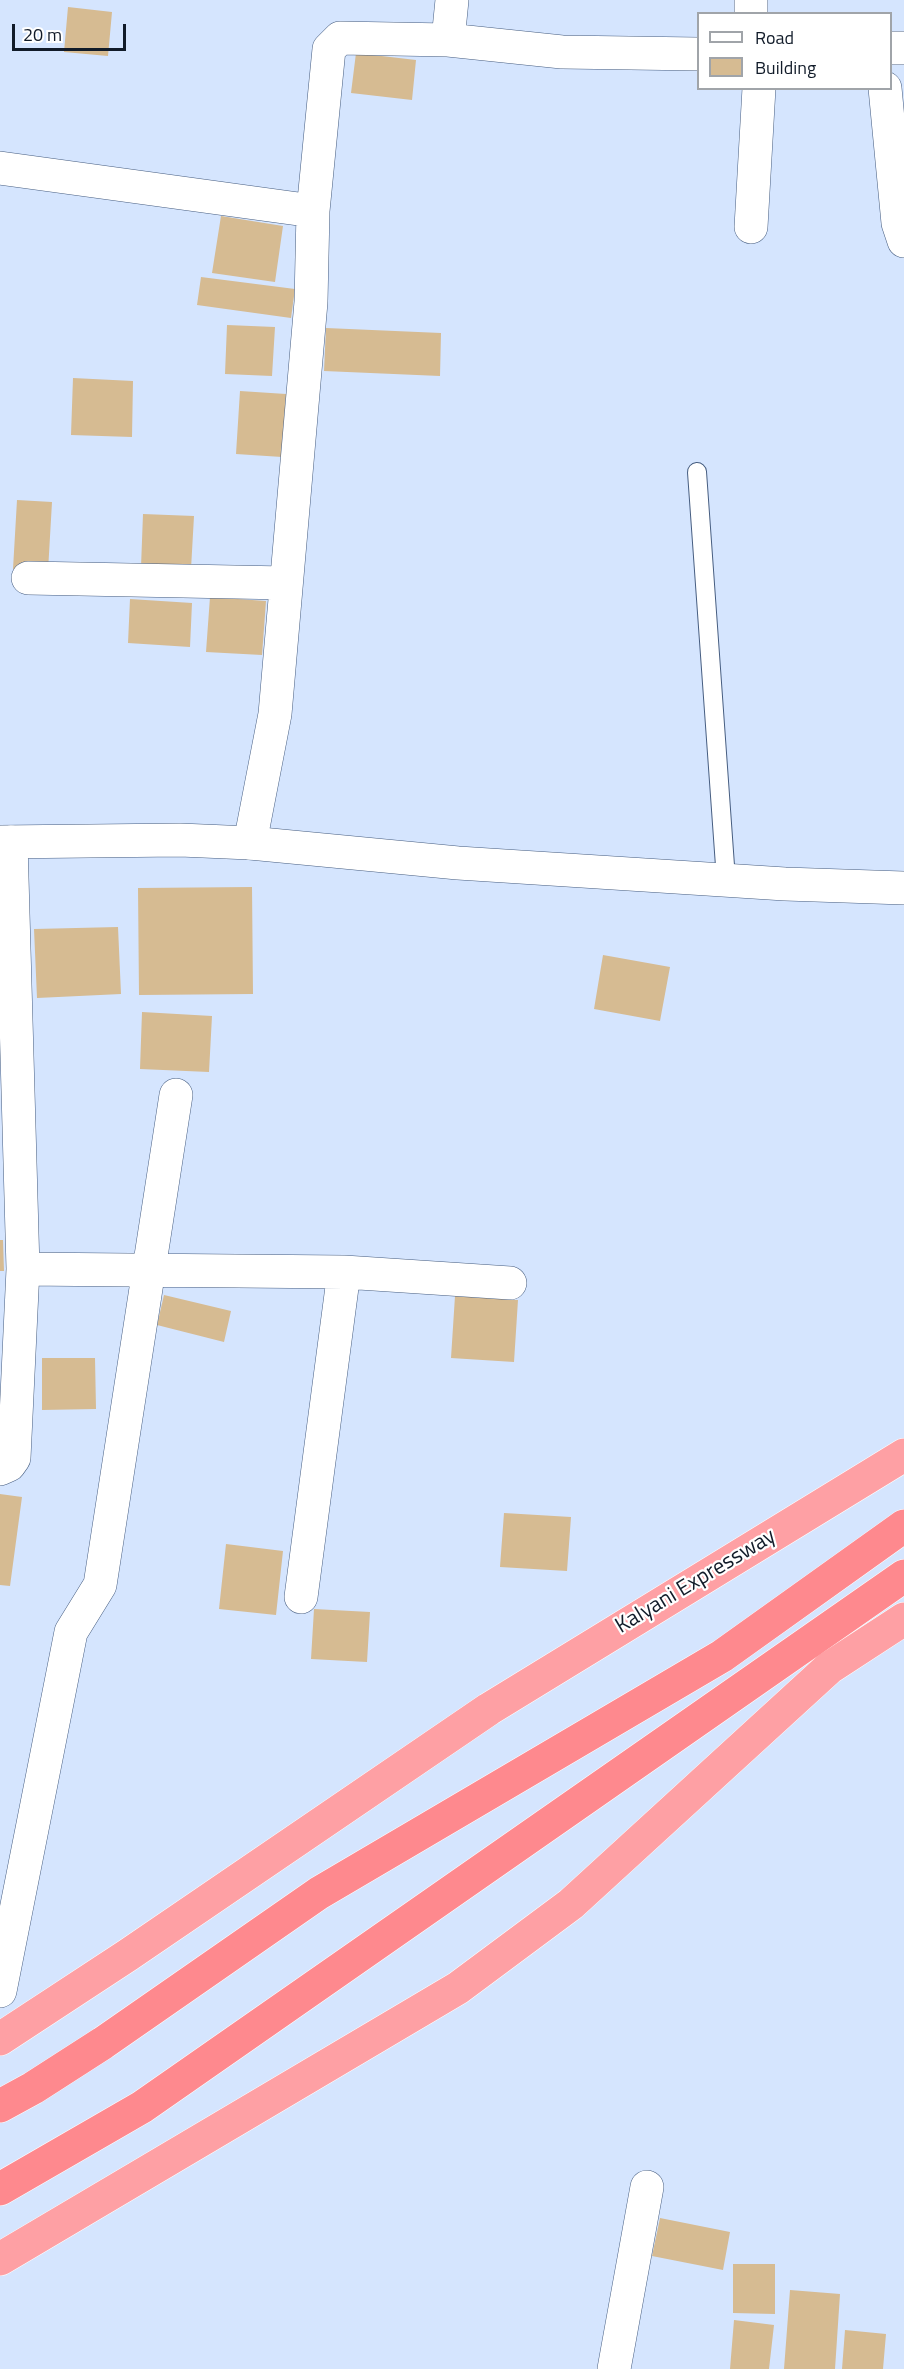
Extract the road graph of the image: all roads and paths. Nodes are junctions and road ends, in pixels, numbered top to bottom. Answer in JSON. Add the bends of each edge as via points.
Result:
{"nodes":[{"id":1,"x":452,"y":0,"type":"edge"},
{"id":2,"x":448,"y":40,"type":"junction"},
{"id":3,"x":697,"y":54,"type":"edge"},
{"id":4,"x":759,"y":90,"type":"edge"},
{"id":5,"x":885,"y":90,"type":"edge"},
{"id":6,"x":0,"y":168,"type":"edge"},
{"id":7,"x":313,"y":211,"type":"junction"},
{"id":8,"x":751,"y":227,"type":"dead end"},
{"id":9,"x":904,"y":241,"type":"edge"},
{"id":10,"x":697,"y":472,"type":"dead end"},
{"id":11,"x":28,"y":578,"type":"dead end"},
{"id":12,"x":286,"y":583,"type":"junction"},
{"id":13,"x":5,"y":842,"type":"edge"},
{"id":14,"x":250,"y":843,"type":"junction"},
{"id":15,"x":726,"y":880,"type":"junction"},
{"id":16,"x":904,"y":888,"type":"edge"},
{"id":17,"x":176,"y":1095,"type":"dead end"},
{"id":18,"x":23,"y":1269,"type":"junction"},
{"id":19,"x":150,"y":1269,"type":"junction"},
{"id":20,"x":344,"y":1272,"type":"junction"},
{"id":21,"x":510,"y":1283,"type":"dead end"},
{"id":22,"x":904,"y":1455,"type":"edge"},
{"id":23,"x":0,"y":1469,"type":"edge"},
{"id":24,"x":904,"y":1526,"type":"edge"},
{"id":25,"x":904,"y":1576,"type":"edge"},
{"id":26,"x":301,"y":1597,"type":"dead end"},
{"id":27,"x":904,"y":1619,"type":"edge"},
{"id":28,"x":0,"y":1991,"type":"edge"},
{"id":29,"x":0,"y":2039,"type":"edge"},
{"id":30,"x":0,"y":2106,"type":"edge"},
{"id":31,"x":647,"y":2187,"type":"dead end"},
{"id":32,"x":0,"y":2189,"type":"edge"},
{"id":33,"x":0,"y":2259,"type":"edge"},
{"id":34,"x":614,"y":2369,"type":"edge"}],
"edges":[{"from":1,"to":2,"type":"street"},
{"from":2,"to":3,"type":"street","via":[[562,52]]},
{"from":2,"to":7,"type":"street","via":[[340,38],[329,49]]},
{"from":4,"to":8,"type":"street"},
{"from":5,"to":9,"type":"street","via":[[898,223]]},
{"from":6,"to":7,"type":"street"},
{"from":7,"to":12,"type":"street","via":[[311,302]]},
{"from":10,"to":15,"type":"lane"},
{"from":11,"to":12,"type":"street"},
{"from":12,"to":14,"type":"street","via":[[274,714]]},
{"from":13,"to":14,"type":"street"},
{"from":13,"to":18,"type":"street"},
{"from":14,"to":15,"type":"street","via":[[458,863]]},
{"from":15,"to":16,"type":"street"},
{"from":17,"to":19,"type":"street"},
{"from":18,"to":19,"type":"street"},
{"from":18,"to":23,"type":"street","via":[[14,1458]]},
{"from":19,"to":20,"type":"street"},
{"from":19,"to":28,"type":"street","via":[[100,1585],[71,1632]]},
{"from":20,"to":21,"type":"street"},
{"from":20,"to":26,"type":"street"},
{"from":22,"to":29,"type":"highway","name":"Kalyani Expressway","via":[[489,1709]]},
{"from":24,"to":30,"type":"highway","via":[[722,1656],[319,1893],[103,2043]]},
{"from":25,"to":32,"type":"highway","via":[[142,2107]]},
{"from":27,"to":33,"type":"highway","via":[[829,1668],[571,1904],[458,1988]]},
{"from":31,"to":34,"type":"street"}]}
